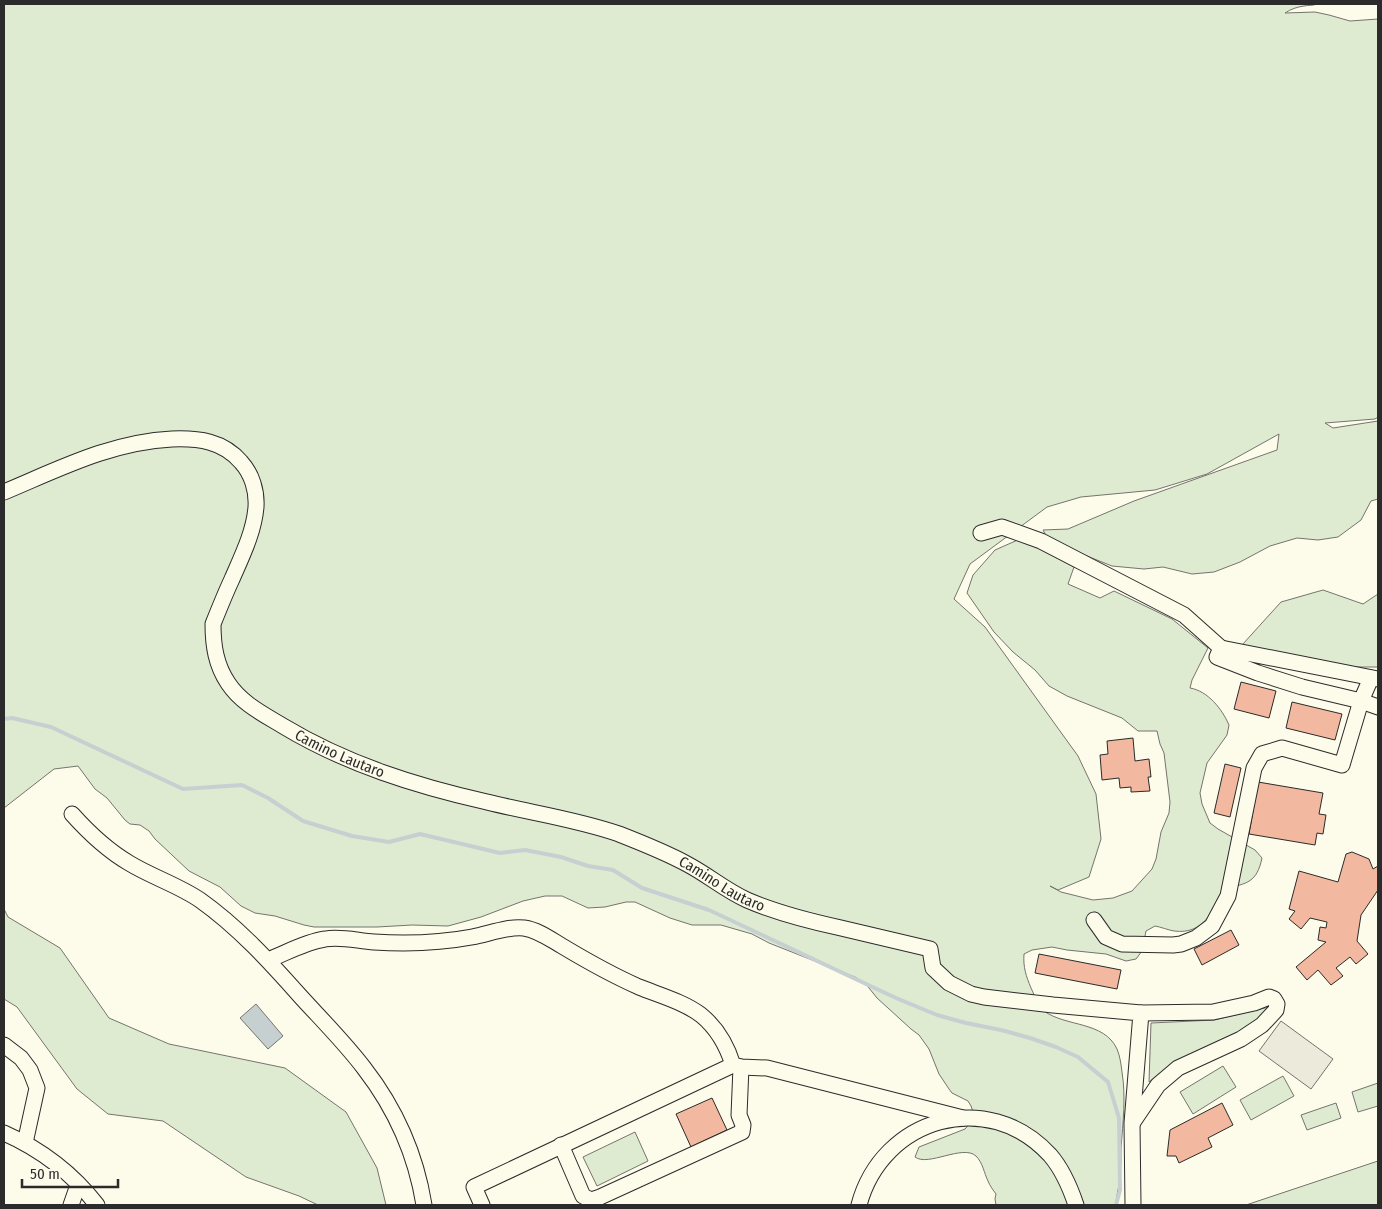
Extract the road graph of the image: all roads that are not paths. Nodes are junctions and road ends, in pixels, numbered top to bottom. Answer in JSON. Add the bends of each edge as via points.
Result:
{"nodes":[{"id":1,"x":4,"y":492,"type":"edge"},
{"id":2,"x":981,"y":533,"type":"dead end"},
{"id":3,"x":1219,"y":652,"type":"junction"},
{"id":4,"x":1374,"y":679,"type":"edge"},
{"id":5,"x":1361,"y":701,"type":"junction"},
{"id":6,"x":1378,"y":707,"type":"edge"},
{"id":7,"x":72,"y":814,"type":"dead end"},
{"id":8,"x":1094,"y":920,"type":"dead end"},
{"id":9,"x":268,"y":960,"type":"junction"},
{"id":10,"x":1141,"y":1013,"type":"junction"},
{"id":11,"x":4,"y":1045,"type":"edge"},
{"id":12,"x":737,"y":1066,"type":"junction"},
{"id":13,"x":963,"y":1118,"type":"junction"},
{"id":14,"x":1132,"y":1123,"type":"junction"},
{"id":15,"x":4,"y":1133,"type":"edge"},
{"id":16,"x":25,"y":1143,"type":"junction"},
{"id":17,"x":562,"y":1145,"type":"junction"},
{"id":18,"x":78,"y":1185,"type":"junction"},
{"id":19,"x":71,"y":1205,"type":"edge"},
{"id":20,"x":97,"y":1205,"type":"edge"},
{"id":21,"x":424,"y":1205,"type":"edge"},
{"id":22,"x":482,"y":1205,"type":"edge"},
{"id":23,"x":859,"y":1205,"type":"edge"},
{"id":24,"x":1076,"y":1205,"type":"edge"},
{"id":25,"x":1133,"y":1205,"type":"edge"}],
"edges":[{"from":1,"to":10,"type":"street","name":"Camino Lautaro","via":[[97,453],[129,444],[181,439],[203,440],[222,446],[244,465],[253,482],[256,510],[248,540],[213,624],[214,651],[223,675],[252,708],[322,747],[384,774],[617,834],[670,855],[724,888],[766,908],[930,949],[933,968],[949,983],[971,994]]},
{"from":2,"to":3,"type":"street","via":[[1002,527],[1041,541],[1184,615]]},
{"from":3,"to":4,"type":"street"},
{"from":3,"to":5,"type":"street","via":[[1258,673]]},
{"from":4,"to":5,"type":"street"},
{"from":5,"to":6,"type":"street"},
{"from":5,"to":8,"type":"street","via":[[1342,765],[1282,748],[1262,754],[1254,768],[1228,896],[1205,933],[1173,945],[1122,944],[1106,937]]},
{"from":7,"to":9,"type":"street","via":[[114,853],[199,900]]},
{"from":9,"to":12,"type":"street","via":[[328,938],[425,943],[525,928],[645,990],[690,1008],[719,1035]]},
{"from":9,"to":21,"type":"street","via":[[377,1086],[406,1140],[418,1173]]},
{"from":10,"to":14,"type":"street"},
{"from":10,"to":14,"type":"street","via":[[1213,1012],[1254,1004],[1269,997],[1277,1004],[1276,1010],[1262,1026],[1178,1068],[1158,1084]]},
{"from":11,"to":16,"type":"street","via":[[21,1058],[37,1088]]},
{"from":12,"to":13,"type":"street","via":[[767,1068]]},
{"from":12,"to":17,"type":"street"},
{"from":12,"to":17,"type":"street","via":[[742,1132],[600,1197],[591,1200],[583,1196]]},
{"from":13,"to":23,"type":"street","via":[[934,1123],[896,1144],[873,1171]]},
{"from":13,"to":24,"type":"street","via":[[991,1121],[1029,1137],[1059,1167]]},
{"from":14,"to":25,"type":"street"},
{"from":15,"to":16,"type":"street"},
{"from":16,"to":18,"type":"street","via":[[62,1169]]},
{"from":17,"to":22,"type":"street","via":[[474,1187]]},
{"from":18,"to":19,"type":"street"},
{"from":18,"to":20,"type":"street"}]}
